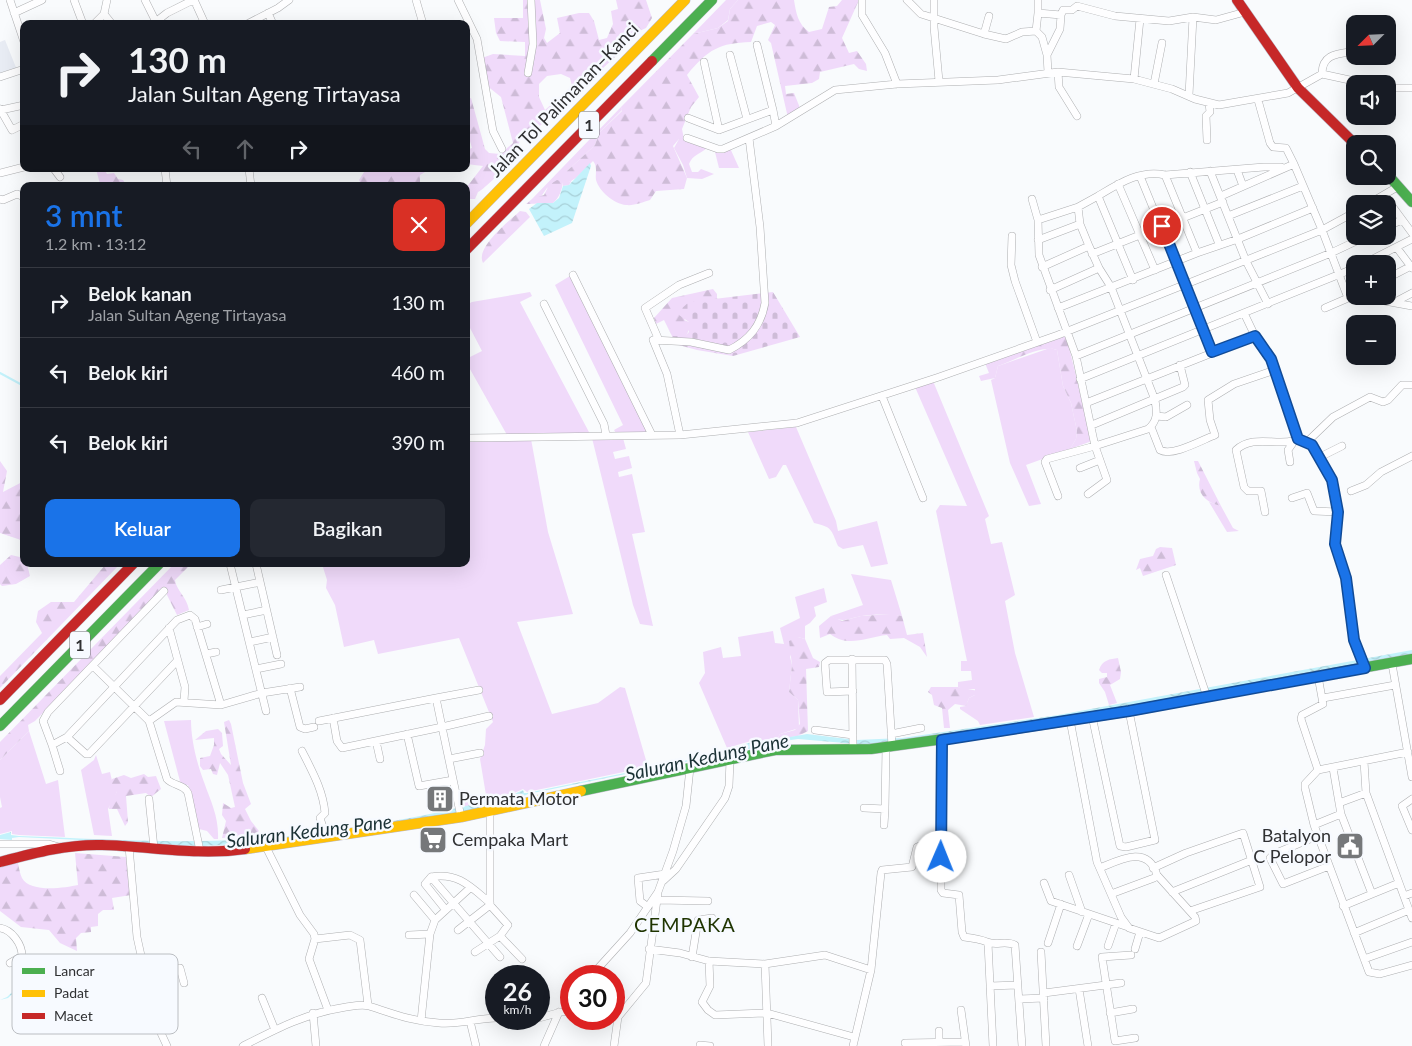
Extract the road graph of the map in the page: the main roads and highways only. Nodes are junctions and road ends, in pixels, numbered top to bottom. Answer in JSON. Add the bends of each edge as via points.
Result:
{"nodes":[{"id":1,"x":685,"y":0,"type":"edge"},
{"id":2,"x":712,"y":0,"type":"edge"},
{"id":3,"x":1237,"y":0,"type":"edge"},
{"id":4,"x":583,"y":103,"type":"junction"},
{"id":5,"x":597,"y":117,"type":"junction"},
{"id":6,"x":1347,"y":135,"type":"edge"},
{"id":7,"x":1396,"y":183,"type":"edge"},
{"id":8,"x":1412,"y":202,"type":"edge"},
{"id":9,"x":470,"y":220,"type":"edge"},
{"id":10,"x":470,"y":246,"type":"edge"},
{"id":11,"x":130,"y":567,"type":"edge"},
{"id":12,"x":156,"y":567,"type":"edge"},
{"id":13,"x":1412,"y":659,"type":"edge"},
{"id":14,"x":0,"y":700,"type":"edge"},
{"id":15,"x":0,"y":726,"type":"edge"},
{"id":16,"x":0,"y":862,"type":"edge"}],
"edges":[{"from":1,"to":4,"type":"main road","name":"Jalan Tol Palimanan–Kanci","number":"1"},
{"from":2,"to":5,"type":"main road","name":"Jalan Tol Palimanan–Kanci","number":"1"},
{"from":3,"to":6,"type":"main road","via":[[1302,85]]},
{"from":4,"to":5,"type":"main road"},
{"from":4,"to":9,"type":"main road","name":"Jalan Tol Palimanan–Kanci","number":"1"},
{"from":5,"to":10,"type":"main road","name":"Jalan Tol Palimanan–Kanci","number":"1"},
{"from":7,"to":8,"type":"main road"},
{"from":11,"to":14,"type":"main road","number":"1"},
{"from":12,"to":15,"type":"main road","number":"1"},
{"from":13,"to":16,"type":"main road","via":[[1392,664],[1363,663],[1318,676],[1129,711],[942,740],[852,742],[775,750],[490,810],[320,835],[266,847],[240,850],[154,844],[59,847]]}]}
